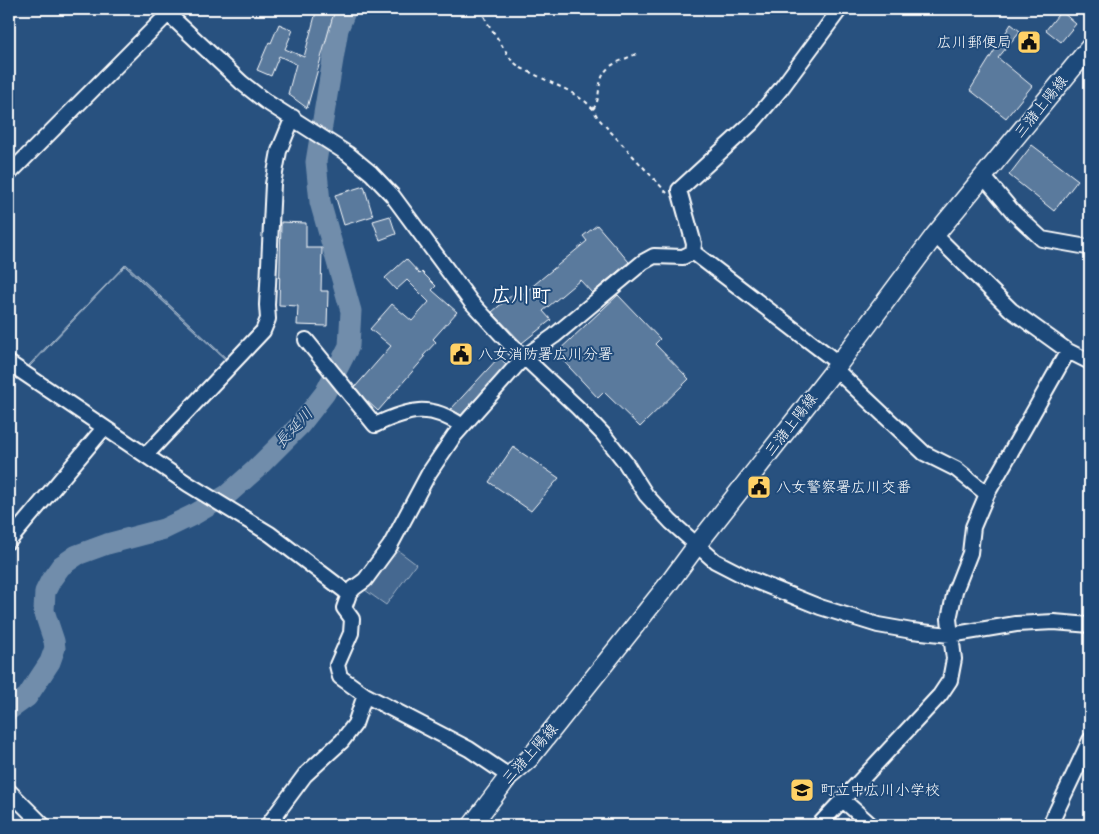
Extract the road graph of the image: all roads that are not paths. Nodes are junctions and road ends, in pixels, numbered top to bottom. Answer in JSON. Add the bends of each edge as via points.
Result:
{"nodes":[{"id":1,"x":840,"y":9,"type":"edge"},
{"id":2,"x":165,"y":11,"type":"edge"},
{"id":3,"x":1090,"y":47,"type":"edge"},
{"id":4,"x":293,"y":117,"type":"junction"},
{"id":5,"x":9,"y":174,"type":"edge"},
{"id":6,"x":984,"y":177,"type":"junction"},
{"id":7,"x":935,"y":236,"type":"junction"},
{"id":8,"x":1089,"y":246,"type":"edge"},
{"id":9,"x":693,"y":252,"type":"junction"},
{"id":10,"x":306,"y":340,"type":"dead end"},
{"id":11,"x":1068,"y":351,"type":"junction"},
{"id":12,"x":524,"y":357,"type":"junction"},
{"id":13,"x":1090,"y":362,"type":"edge"},
{"id":14,"x":9,"y":363,"type":"edge"},
{"id":15,"x":836,"y":366,"type":"junction"},
{"id":16,"x":462,"y":426,"type":"junction"},
{"id":17,"x":104,"y":428,"type":"junction"},
{"id":18,"x":146,"y":455,"type":"junction"},
{"id":19,"x":987,"y":494,"type":"junction"},
{"id":20,"x":9,"y":541,"type":"edge"},
{"id":21,"x":697,"y":545,"type":"junction"},
{"id":22,"x":349,"y":594,"type":"junction"},
{"id":23,"x":1090,"y":625,"type":"edge"},
{"id":24,"x":950,"y":635,"type":"junction"},
{"id":25,"x":365,"y":695,"type":"junction"},
{"id":26,"x":1090,"y":740,"type":"edge"},
{"id":27,"x":509,"y":776,"type":"junction"},
{"id":28,"x":9,"y":791,"type":"edge"},
{"id":29,"x":843,"y":800,"type":"junction"},
{"id":30,"x":479,"y":823,"type":"edge"},
{"id":31,"x":43,"y":825,"type":"edge"},
{"id":32,"x":268,"y":825,"type":"edge"},
{"id":33,"x":819,"y":825,"type":"edge"},
{"id":34,"x":871,"y":825,"type":"edge"},
{"id":35,"x":1050,"y":825,"type":"edge"}],
"edges":[{"from":1,"to":9,"type":"street","via":[[753,122],[679,190],[694,244]]},
{"from":2,"to":4,"type":"street","via":[[242,82],[265,101]]},
{"from":2,"to":5,"type":"street"},
{"from":3,"to":6,"type":"main road","name":"三潴上陽線"},
{"from":4,"to":12,"type":"street","via":[[371,173],[392,195],[471,302]]},
{"from":4,"to":18,"type":"street","via":[[280,151],[273,184],[266,305],[268,319],[263,331]]},
{"from":6,"to":7,"type":"main road","name":"三潴上陽線"},
{"from":6,"to":8,"type":"street","via":[[1014,214],[1042,239]]},
{"from":7,"to":11,"type":"street","via":[[1011,310]]},
{"from":7,"to":15,"type":"main road","name":"三潴上陽線"},
{"from":9,"to":12,"type":"street","via":[[684,257],[654,256],[643,262]]},
{"from":9,"to":15,"type":"street"},
{"from":10,"to":16,"type":"street","via":[[375,424],[414,410],[433,411]]},
{"from":11,"to":13,"type":"street"},
{"from":11,"to":19,"type":"street"},
{"from":12,"to":16,"type":"street"},
{"from":12,"to":21,"type":"street","via":[[603,434],[646,495]]},
{"from":14,"to":17,"type":"street"},
{"from":15,"to":19,"type":"street","via":[[924,453],[956,469]]},
{"from":15,"to":21,"type":"main road","name":"三潴上陽線"},
{"from":16,"to":22,"type":"street","via":[[429,473],[390,546],[365,580]]},
{"from":17,"to":18,"type":"street"},
{"from":17,"to":20,"type":"street"},
{"from":18,"to":22,"type":"street","via":[[270,534]]},
{"from":19,"to":24,"type":"street","via":[[973,527],[970,553],[956,591],[949,619]]},
{"from":21,"to":24,"type":"street","via":[[715,561],[748,578],[820,607],[878,625]]},
{"from":21,"to":27,"type":"main road","name":"三潴上陽線","via":[[529,759]]},
{"from":22,"to":25,"type":"street","via":[[344,608],[352,619],[351,634],[337,665],[340,677]]},
{"from":23,"to":24,"type":"street","via":[[1054,622],[1016,624]]},
{"from":24,"to":29,"type":"street","via":[[954,659],[950,680],[940,695]]},
{"from":25,"to":27,"type":"street","via":[[469,749]]},
{"from":25,"to":32,"type":"street","via":[[355,724],[342,741],[305,775]]},
{"from":26,"to":35,"type":"street"},
{"from":27,"to":30,"type":"main road","name":"三潴上陽線"},
{"from":28,"to":31,"type":"street"},
{"from":29,"to":33,"type":"street"},
{"from":29,"to":34,"type":"street"}]}
